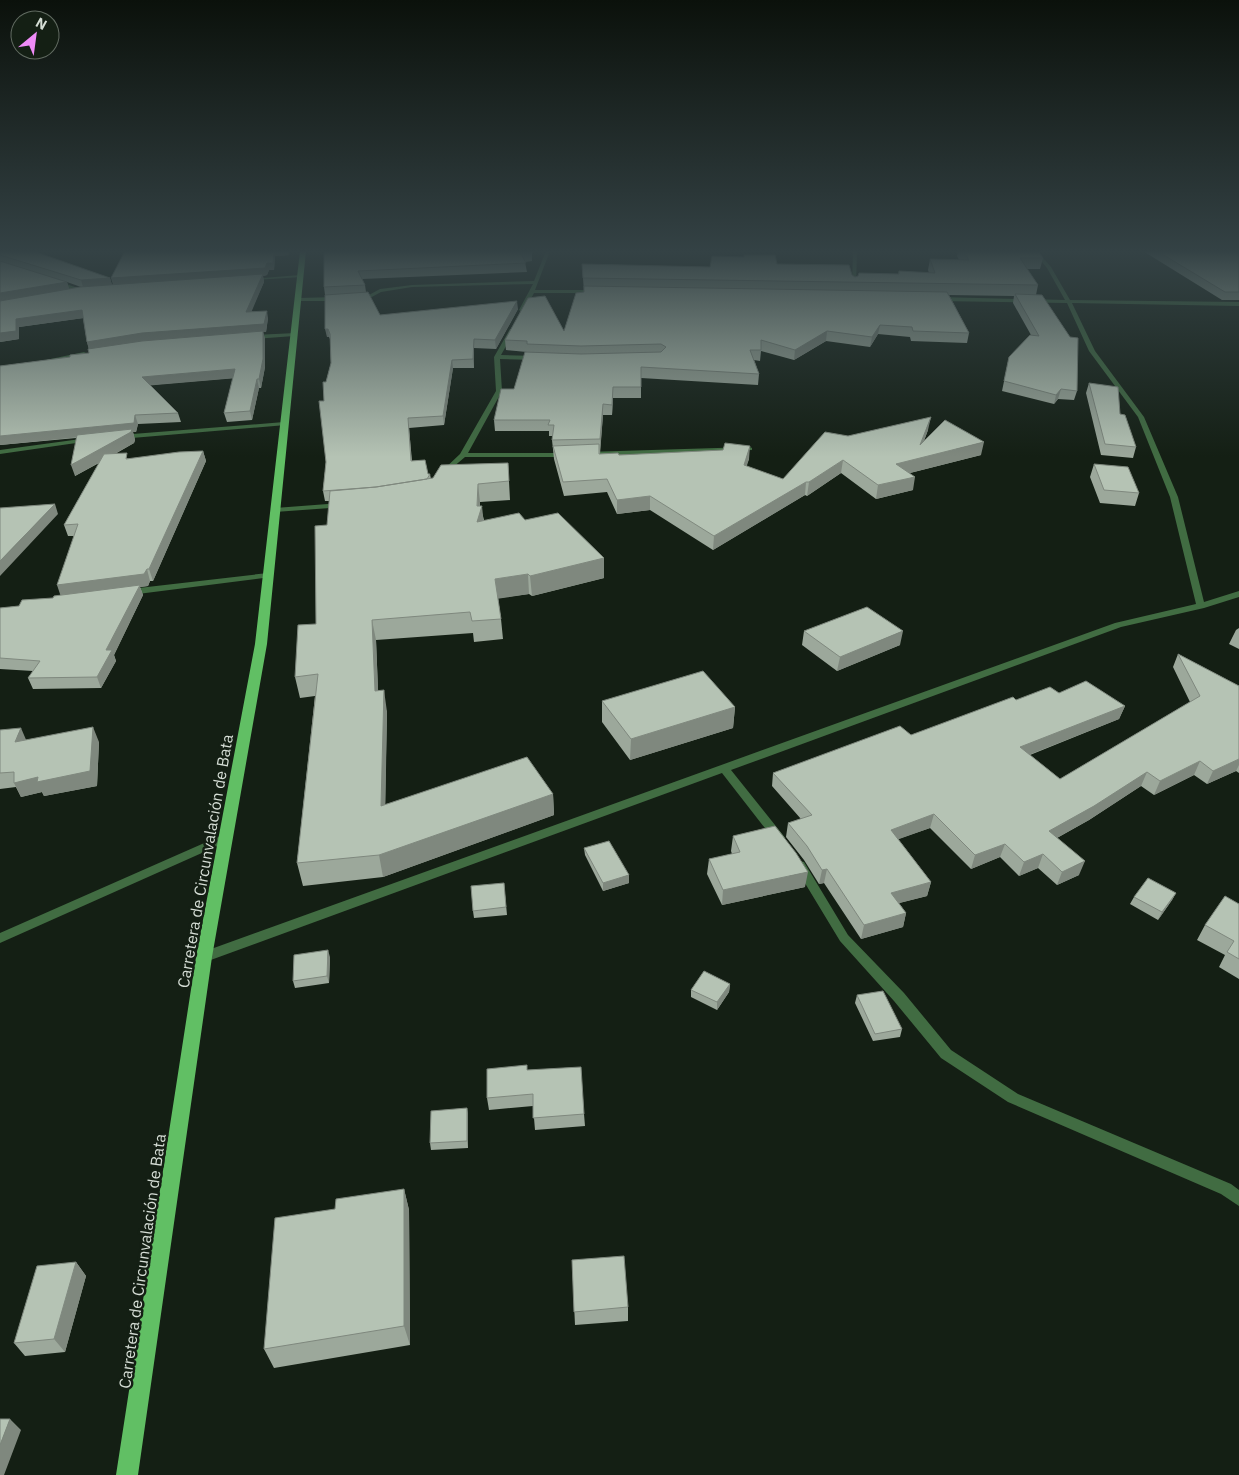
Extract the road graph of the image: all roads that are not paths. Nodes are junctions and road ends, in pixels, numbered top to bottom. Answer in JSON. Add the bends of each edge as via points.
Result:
{"nodes":[{"id":1,"x":296,"y":320,"type":"edge"},
{"id":2,"x":1077,"y":320,"type":"edge"},
{"id":3,"x":515,"y":324,"type":"edge"},
{"id":4,"x":294,"y":334,"type":"junction"},
{"id":5,"x":247,"y":338,"type":"edge"},
{"id":6,"x":94,"y":352,"type":"edge"},
{"id":7,"x":497,"y":357,"type":"junction"},
{"id":8,"x":547,"y":359,"type":"edge"},
{"id":9,"x":38,"y":362,"type":"edge"},
{"id":10,"x":284,"y":424,"type":"junction"},
{"id":11,"x":111,"y":438,"type":"edge"},
{"id":12,"x":92,"y":440,"type":"edge"},
{"id":13,"x":750,"y":448,"type":"edge"},
{"id":14,"x":0,"y":452,"type":"edge"},
{"id":15,"x":463,"y":455,"type":"junction"},
{"id":16,"x":440,"y":478,"type":"edge"},
{"id":17,"x":351,"y":504,"type":"edge"},
{"id":18,"x":274,"y":510,"type":"junction"},
{"id":19,"x":268,"y":575,"type":"junction"},
{"id":20,"x":124,"y":593,"type":"edge"},
{"id":21,"x":1239,"y":594,"type":"edge"},
{"id":22,"x":1201,"y":606,"type":"junction"},
{"id":23,"x":724,"y":768,"type":"junction"},
{"id":24,"x":227,"y":837,"type":"junction"},
{"id":25,"x":0,"y":938,"type":"edge"},
{"id":26,"x":204,"y":957,"type":"junction"},
{"id":27,"x":1239,"y":1199,"type":"edge"},
{"id":28,"x":128,"y":1475,"type":"edge"}],
"edges":[{"from":1,"to":4,"type":"main road","name":"Carretera de Circunvalación de Bata"},
{"from":2,"to":22,"type":"street","via":[[1092,351],[1141,418],[1174,497]]},
{"from":3,"to":7,"type":"street"},
{"from":4,"to":5,"type":"street"},
{"from":4,"to":10,"type":"main road","name":"Carretera de Circunvalación de Bata"},
{"from":6,"to":9,"type":"street"},
{"from":7,"to":8,"type":"street"},
{"from":7,"to":15,"type":"street","via":[[499,391]]},
{"from":10,"to":11,"type":"street"},
{"from":10,"to":18,"type":"main road","name":"Carretera de Circunvalación de Bata"},
{"from":12,"to":14,"type":"street"},
{"from":13,"to":15,"type":"street","via":[[531,456]]},
{"from":15,"to":16,"type":"street"},
{"from":17,"to":18,"type":"street"},
{"from":18,"to":19,"type":"main road","name":"Carretera de Circunvalación de Bata"},
{"from":19,"to":20,"type":"street"},
{"from":19,"to":24,"type":"main road","name":"Carretera de Circunvalación de Bata","via":[[260,644]]},
{"from":21,"to":22,"type":"street"},
{"from":22,"to":23,"type":"street","via":[[1118,625]]},
{"from":23,"to":26,"type":"street"},
{"from":23,"to":27,"type":"street","via":[[790,852],[844,938],[900,997],[946,1054],[1013,1098],[1226,1189]]},
{"from":24,"to":25,"type":"street"},
{"from":24,"to":26,"type":"main road","name":"Carretera de Circunvalación de Bata"},
{"from":26,"to":28,"type":"main road","name":"Carretera de Circunvalación de Bata"}]}
